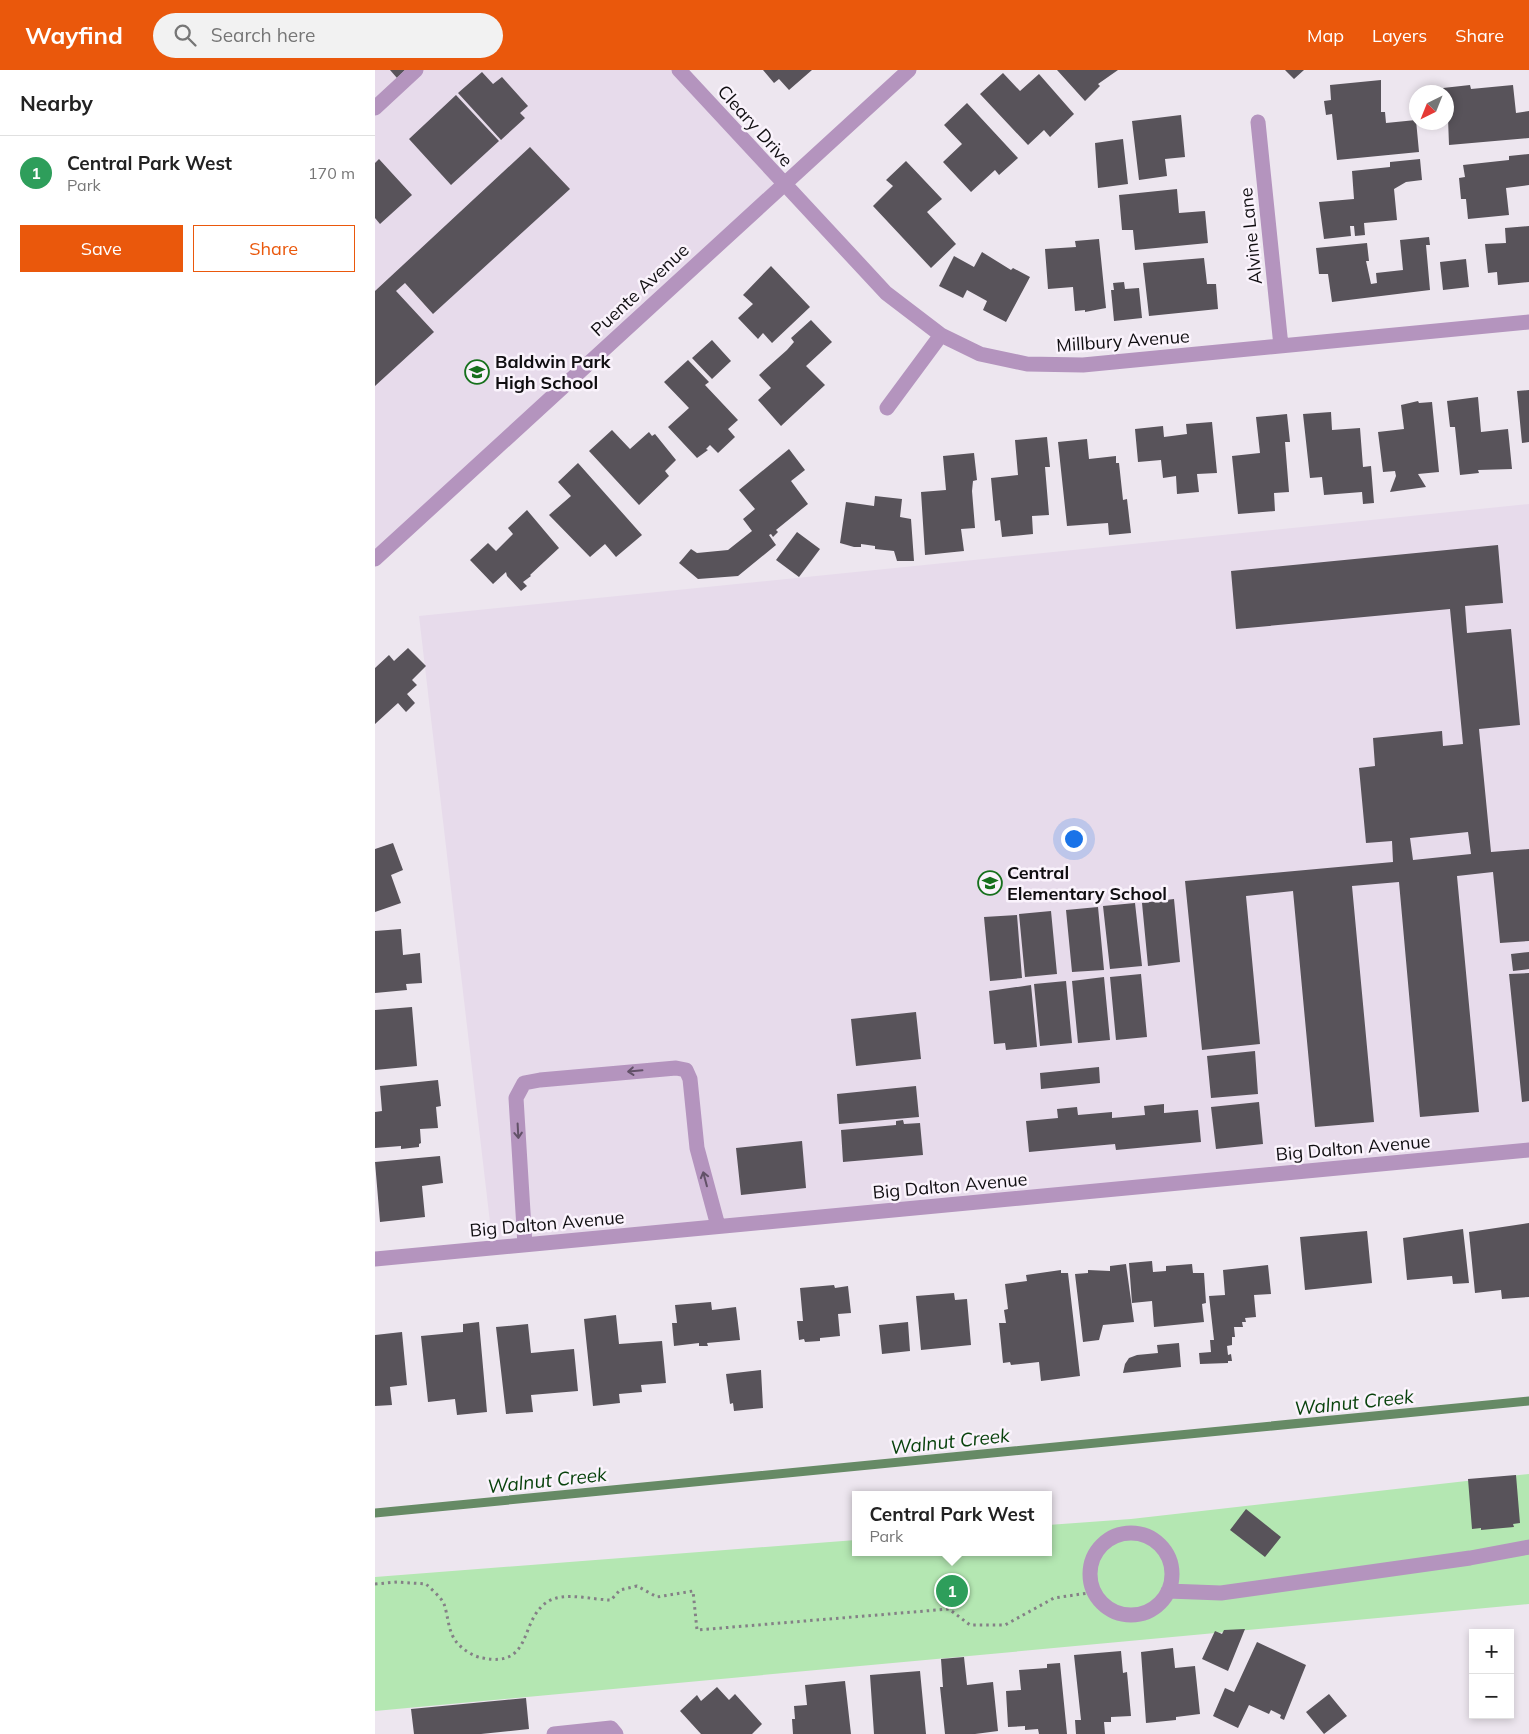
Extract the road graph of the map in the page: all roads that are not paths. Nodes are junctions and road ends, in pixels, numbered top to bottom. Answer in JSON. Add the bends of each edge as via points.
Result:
{"nodes":[{"id":1,"x":416,"y":70,"type":"edge"},
{"id":2,"x":679,"y":70,"type":"edge"},
{"id":3,"x":909,"y":70,"type":"edge"},
{"id":4,"x":375,"y":108,"type":"edge"},
{"id":5,"x":1258,"y":122,"type":"dead end"},
{"id":6,"x":784,"y":184,"type":"junction"},
{"id":7,"x":1529,"y":322,"type":"edge"},
{"id":8,"x":941,"y":335,"type":"junction"},
{"id":9,"x":1281,"y":346,"type":"junction"},
{"id":10,"x":887,"y":408,"type":"dead end"},
{"id":11,"x":375,"y":559,"type":"edge"},
{"id":12,"x":1529,"y":1150,"type":"edge"},
{"id":13,"x":718,"y":1226,"type":"junction"},
{"id":14,"x":525,"y":1244,"type":"junction"},
{"id":15,"x":375,"y":1259,"type":"edge"},
{"id":16,"x":1529,"y":1547,"type":"edge"},
{"id":17,"x":1168,"y":1591,"type":"junction"},
{"id":18,"x":554,"y":1734,"type":"edge"},
{"id":19,"x":616,"y":1734,"type":"edge"}],
"edges":[{"from":1,"to":4,"type":"street"},
{"from":2,"to":6,"type":"street","name":"Cleary Drive"},
{"from":3,"to":6,"type":"street","name":"Puente Avenue"},
{"from":5,"to":9,"type":"street","name":"Alvine Lane"},
{"from":6,"to":8,"type":"street","name":"Millbury Avenue","via":[[886,293]]},
{"from":6,"to":11,"type":"street","name":"Puente Avenue"},
{"from":7,"to":9,"type":"street","name":"Millbury Avenue"},
{"from":8,"to":9,"type":"street","name":"Millbury Avenue","via":[[980,354],[1027,364],[1083,365]]},
{"from":8,"to":10,"type":"street"},
{"from":12,"to":13,"type":"street","name":"Big Dalton Avenue"},
{"from":13,"to":14,"type":"street","name":"Big Dalton Avenue"},
{"from":13,"to":14,"type":"street","one_way":true,"via":[[697,1148],[690,1079],[686,1070],[676,1068],[540,1080],[524,1083],[516,1098]]},
{"from":14,"to":15,"type":"street","name":"Big Dalton Avenue"},
{"from":16,"to":17,"type":"street","via":[[1221,1593]]},
{"from":17,"to":17,"type":"street","via":[[1172,1578],[1166,1552],[1146,1535],[1120,1533],[1098,1548],[1091,1561],[1089,1574],[1095,1592],[1109,1609],[1136,1615],[1161,1603]]},
{"from":18,"to":19,"type":"street","via":[[611,1728]]}]}
